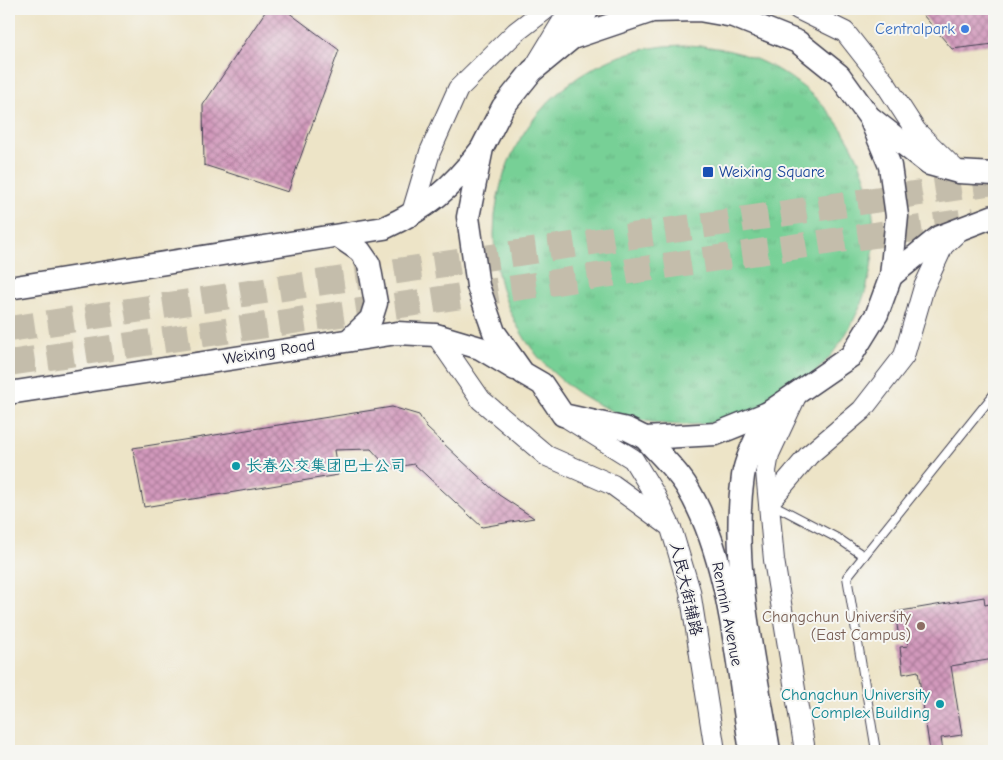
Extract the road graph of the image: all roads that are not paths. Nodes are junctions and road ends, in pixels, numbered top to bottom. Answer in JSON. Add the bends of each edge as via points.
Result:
{"nodes":[{"id":1,"x":546,"y":9,"type":"edge"},
{"id":2,"x":570,"y":9,"type":"edge"},
{"id":3,"x":588,"y":9,"type":"edge"},
{"id":4,"x":798,"y":9,"type":"edge"},
{"id":5,"x":698,"y":10,"type":"edge"},
{"id":6,"x":730,"y":13,"type":"edge"},
{"id":7,"x":572,"y":38,"type":"junction"},
{"id":8,"x":532,"y":71,"type":"junction"},
{"id":9,"x":870,"y":118,"type":"junction"},
{"id":10,"x":482,"y":148,"type":"junction"},
{"id":11,"x":958,"y":172,"type":"junction"},
{"id":12,"x":994,"y":174,"type":"edge"},
{"id":13,"x":411,"y":216,"type":"junction"},
{"id":14,"x":994,"y":216,"type":"edge"},
{"id":15,"x":962,"y":228,"type":"junction"},
{"id":16,"x":338,"y":236,"type":"junction"},
{"id":17,"x":891,"y":276,"type":"junction"},
{"id":18,"x":9,"y":288,"type":"edge"},
{"id":19,"x":436,"y":335,"type":"junction"},
{"id":20,"x":348,"y":340,"type":"junction"},
{"id":21,"x":523,"y":373,"type":"junction"},
{"id":22,"x":9,"y":393,"type":"edge"},
{"id":23,"x":797,"y":394,"type":"junction"},
{"id":24,"x":994,"y":394,"type":"edge"},
{"id":25,"x":768,"y":413,"type":"junction"},
{"id":26,"x":563,"y":415,"type":"junction"},
{"id":27,"x":645,"y":438,"type":"junction"},
{"id":28,"x":769,"y":502,"type":"junction"},
{"id":29,"x":672,"y":528,"type":"junction"},
{"id":30,"x":864,"y":556,"type":"junction"},
{"id":31,"x":715,"y":751,"type":"edge"},
{"id":32,"x":750,"y":751,"type":"edge"},
{"id":33,"x":769,"y":751,"type":"edge"},
{"id":34,"x":804,"y":751,"type":"edge"},
{"id":35,"x":876,"y":751,"type":"edge"}],
"edges":[{"from":1,"to":13,"type":"main road","via":[[516,32],[458,89],[430,152]]},
{"from":2,"to":8,"type":"main road"},
{"from":3,"to":7,"type":"main road"},
{"from":4,"to":11,"type":"main road","via":[[845,32],[886,83],[916,131]]},
{"from":5,"to":6,"type":"main road"},
{"from":5,"to":7,"type":"main road","via":[[652,11]]},
{"from":6,"to":9,"type":"main road","via":[[798,42],[839,75]]},
{"from":7,"to":8,"type":"main road"},
{"from":8,"to":10,"type":"main road","via":[[503,107]]},
{"from":9,"to":11,"type":"main road","via":[[929,164]]},
{"from":9,"to":17,"type":"main road","via":[[890,166],[897,216]]},
{"from":10,"to":13,"type":"main road","via":[[434,201]]},
{"from":10,"to":21,"type":"main road","via":[[468,217],[478,286],[494,332]]},
{"from":11,"to":12,"type":"main road"},
{"from":13,"to":16,"type":"main road","via":[[384,228]]},
{"from":14,"to":15,"type":"main road"},
{"from":15,"to":17,"type":"main road","via":[[939,237]]},
{"from":15,"to":28,"type":"main road","via":[[943,246],[924,286],[904,356],[862,410],[809,455]]},
{"from":16,"to":18,"type":"main road"},
{"from":16,"to":20,"type":"main road","via":[[360,251],[369,264],[376,304],[371,319]]},
{"from":17,"to":23,"type":"main road","via":[[877,314],[851,356]]},
{"from":19,"to":20,"type":"main road","name":"Weixing Road","via":[[397,333]]},
{"from":19,"to":21,"type":"main road","name":"Weixing Road","via":[[480,348]]},
{"from":19,"to":29,"type":"main road","via":[[481,400],[547,456],[613,485]]},
{"from":20,"to":22,"type":"main road","name":"Weixing Road"},
{"from":21,"to":26,"type":"main road","name":"Weixing Road","via":[[542,384]]},
{"from":23,"to":25,"type":"main road"},
{"from":23,"to":28,"type":"main road","via":[[769,454],[766,471]]},
{"from":24,"to":30,"type":"lane"},
{"from":25,"to":27,"type":"main road","via":[[716,434]]},
{"from":25,"to":33,"type":"main road","name":"Renmin Avenue","via":[[743,474],[740,524],[742,582]]},
{"from":26,"to":27,"type":"main road","via":[[627,429]]},
{"from":26,"to":29,"type":"main road","name":"人民大街辅路","via":[[633,459],[656,494]]},
{"from":27,"to":32,"type":"main road","name":"Renmin Avenue","via":[[686,486],[708,528],[724,585]]},
{"from":28,"to":30,"type":"lane"},
{"from":28,"to":34,"type":"main road","via":[[774,560]]},
{"from":29,"to":31,"type":"main road","name":"人民大街辅路","via":[[690,592]]},
{"from":30,"to":35,"type":"lane","via":[[847,577]]}]}
